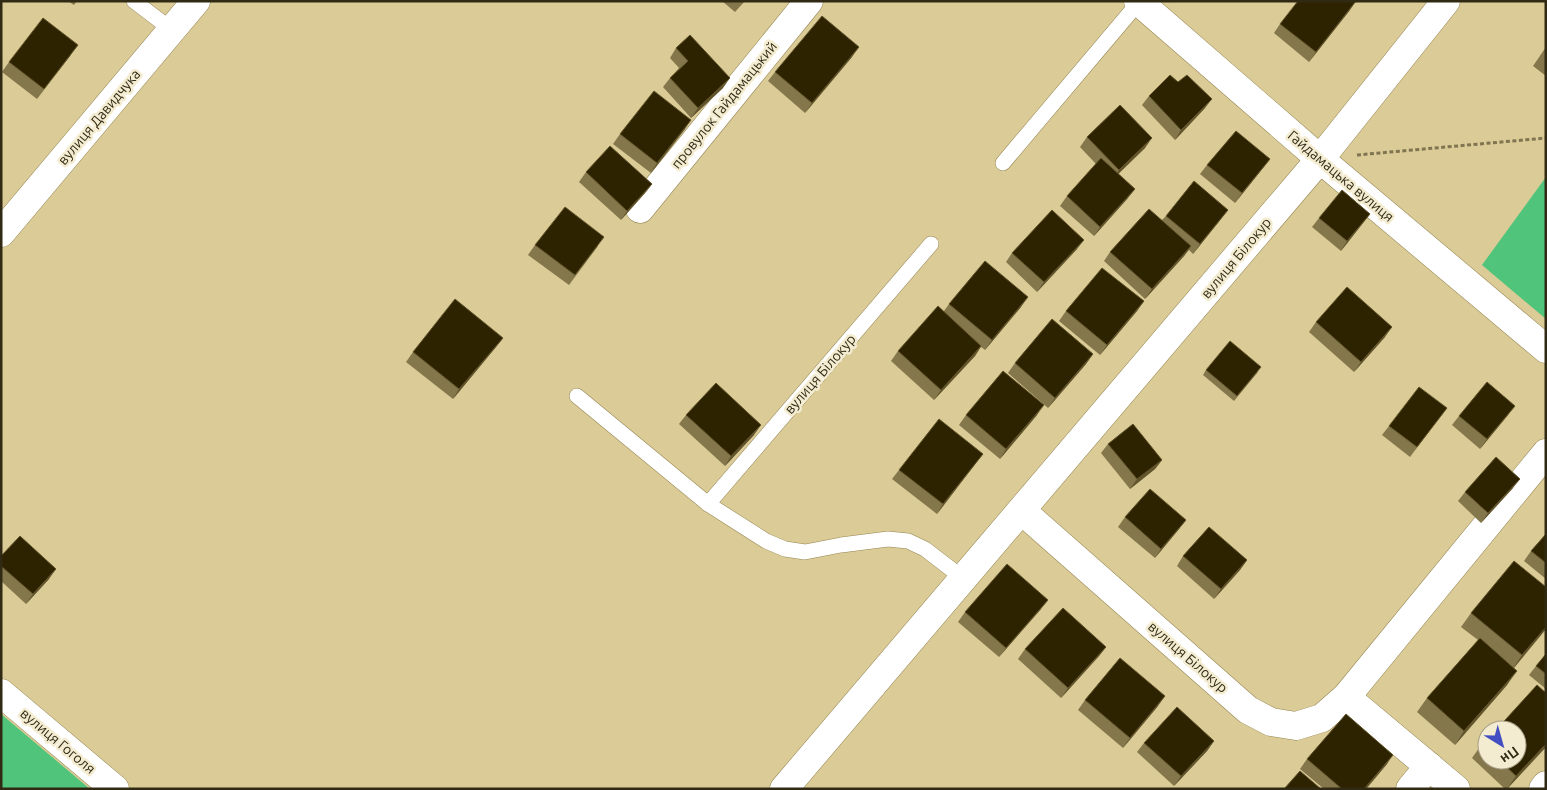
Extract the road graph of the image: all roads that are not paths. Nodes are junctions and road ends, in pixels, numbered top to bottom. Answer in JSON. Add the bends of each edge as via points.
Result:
{"nodes":[{"id":1,"x":134,"y":1,"type":"edge"},
{"id":2,"x":196,"y":1,"type":"edge"},
{"id":3,"x":809,"y":1,"type":"edge"},
{"id":4,"x":1446,"y":1,"type":"edge"},
{"id":5,"x":1139,"y":2,"type":"edge"},
{"id":6,"x":172,"y":30,"type":"junction"},
{"id":7,"x":1320,"y":159,"type":"junction"},
{"id":8,"x":1003,"y":164,"type":"dead end"},
{"id":9,"x":640,"y":210,"type":"edge"},
{"id":10,"x":1,"y":233,"type":"edge"},
{"id":11,"x":931,"y":244,"type":"dead end"},
{"id":12,"x":1546,"y":348,"type":"edge"},
{"id":13,"x":577,"y":396,"type":"dead end"},
{"id":14,"x":1546,"y":454,"type":"edge"},
{"id":15,"x":708,"y":504,"type":"junction"},
{"id":16,"x":1022,"y":511,"type":"junction"},
{"id":17,"x":964,"y":579,"type":"junction"},
{"id":18,"x":1,"y":693,"type":"edge"},
{"id":19,"x":1346,"y":697,"type":"junction"},
{"id":20,"x":1429,"y":766,"type":"junction"},
{"id":21,"x":1546,"y":785,"type":"edge"},
{"id":22,"x":115,"y":789,"type":"edge"},
{"id":23,"x":784,"y":789,"type":"edge"},
{"id":24,"x":1410,"y":789,"type":"edge"},
{"id":25,"x":1456,"y":789,"type":"edge"},
{"id":26,"x":1543,"y":789,"type":"edge"}],
"edges":[{"from":1,"to":6,"type":"lane"},
{"from":2,"to":6,"type":"street","name":"вулиця Давидчука"},
{"from":3,"to":9,"type":"street","name":"провулок Гайдамацький"},
{"from":4,"to":7,"type":"street","name":"вулиця Білокур"},
{"from":5,"to":7,"type":"street","name":"Гайдамацька вулиця"},
{"from":5,"to":8,"type":"lane"},
{"from":6,"to":10,"type":"street","name":"вулиця Давидчука"},
{"from":7,"to":12,"type":"street","name":"Гайдамацька вулиця"},
{"from":7,"to":16,"type":"street","name":"вулиця Білокур"},
{"from":11,"to":15,"type":"lane","name":"вулиця Білокур"},
{"from":13,"to":15,"type":"lane"},
{"from":14,"to":19,"type":"street","name":"вулиця Білокур"},
{"from":15,"to":17,"type":"lane","via":[[766,541],[785,549],[805,552],[888,539],[908,542],[926,549]]},
{"from":16,"to":17,"type":"street","name":"вулиця Білокур"},
{"from":16,"to":19,"type":"street","name":"вулиця Білокур","via":[[1248,710],[1271,722],[1296,726],[1322,718]]},
{"from":17,"to":23,"type":"street","name":"вулиця Білокур"},
{"from":18,"to":22,"type":"street","name":"вулиця Гоголя"},
{"from":19,"to":20,"type":"street"},
{"from":20,"to":24,"type":"street"},
{"from":20,"to":25,"type":"street"},
{"from":21,"to":26,"type":"street"}]}
